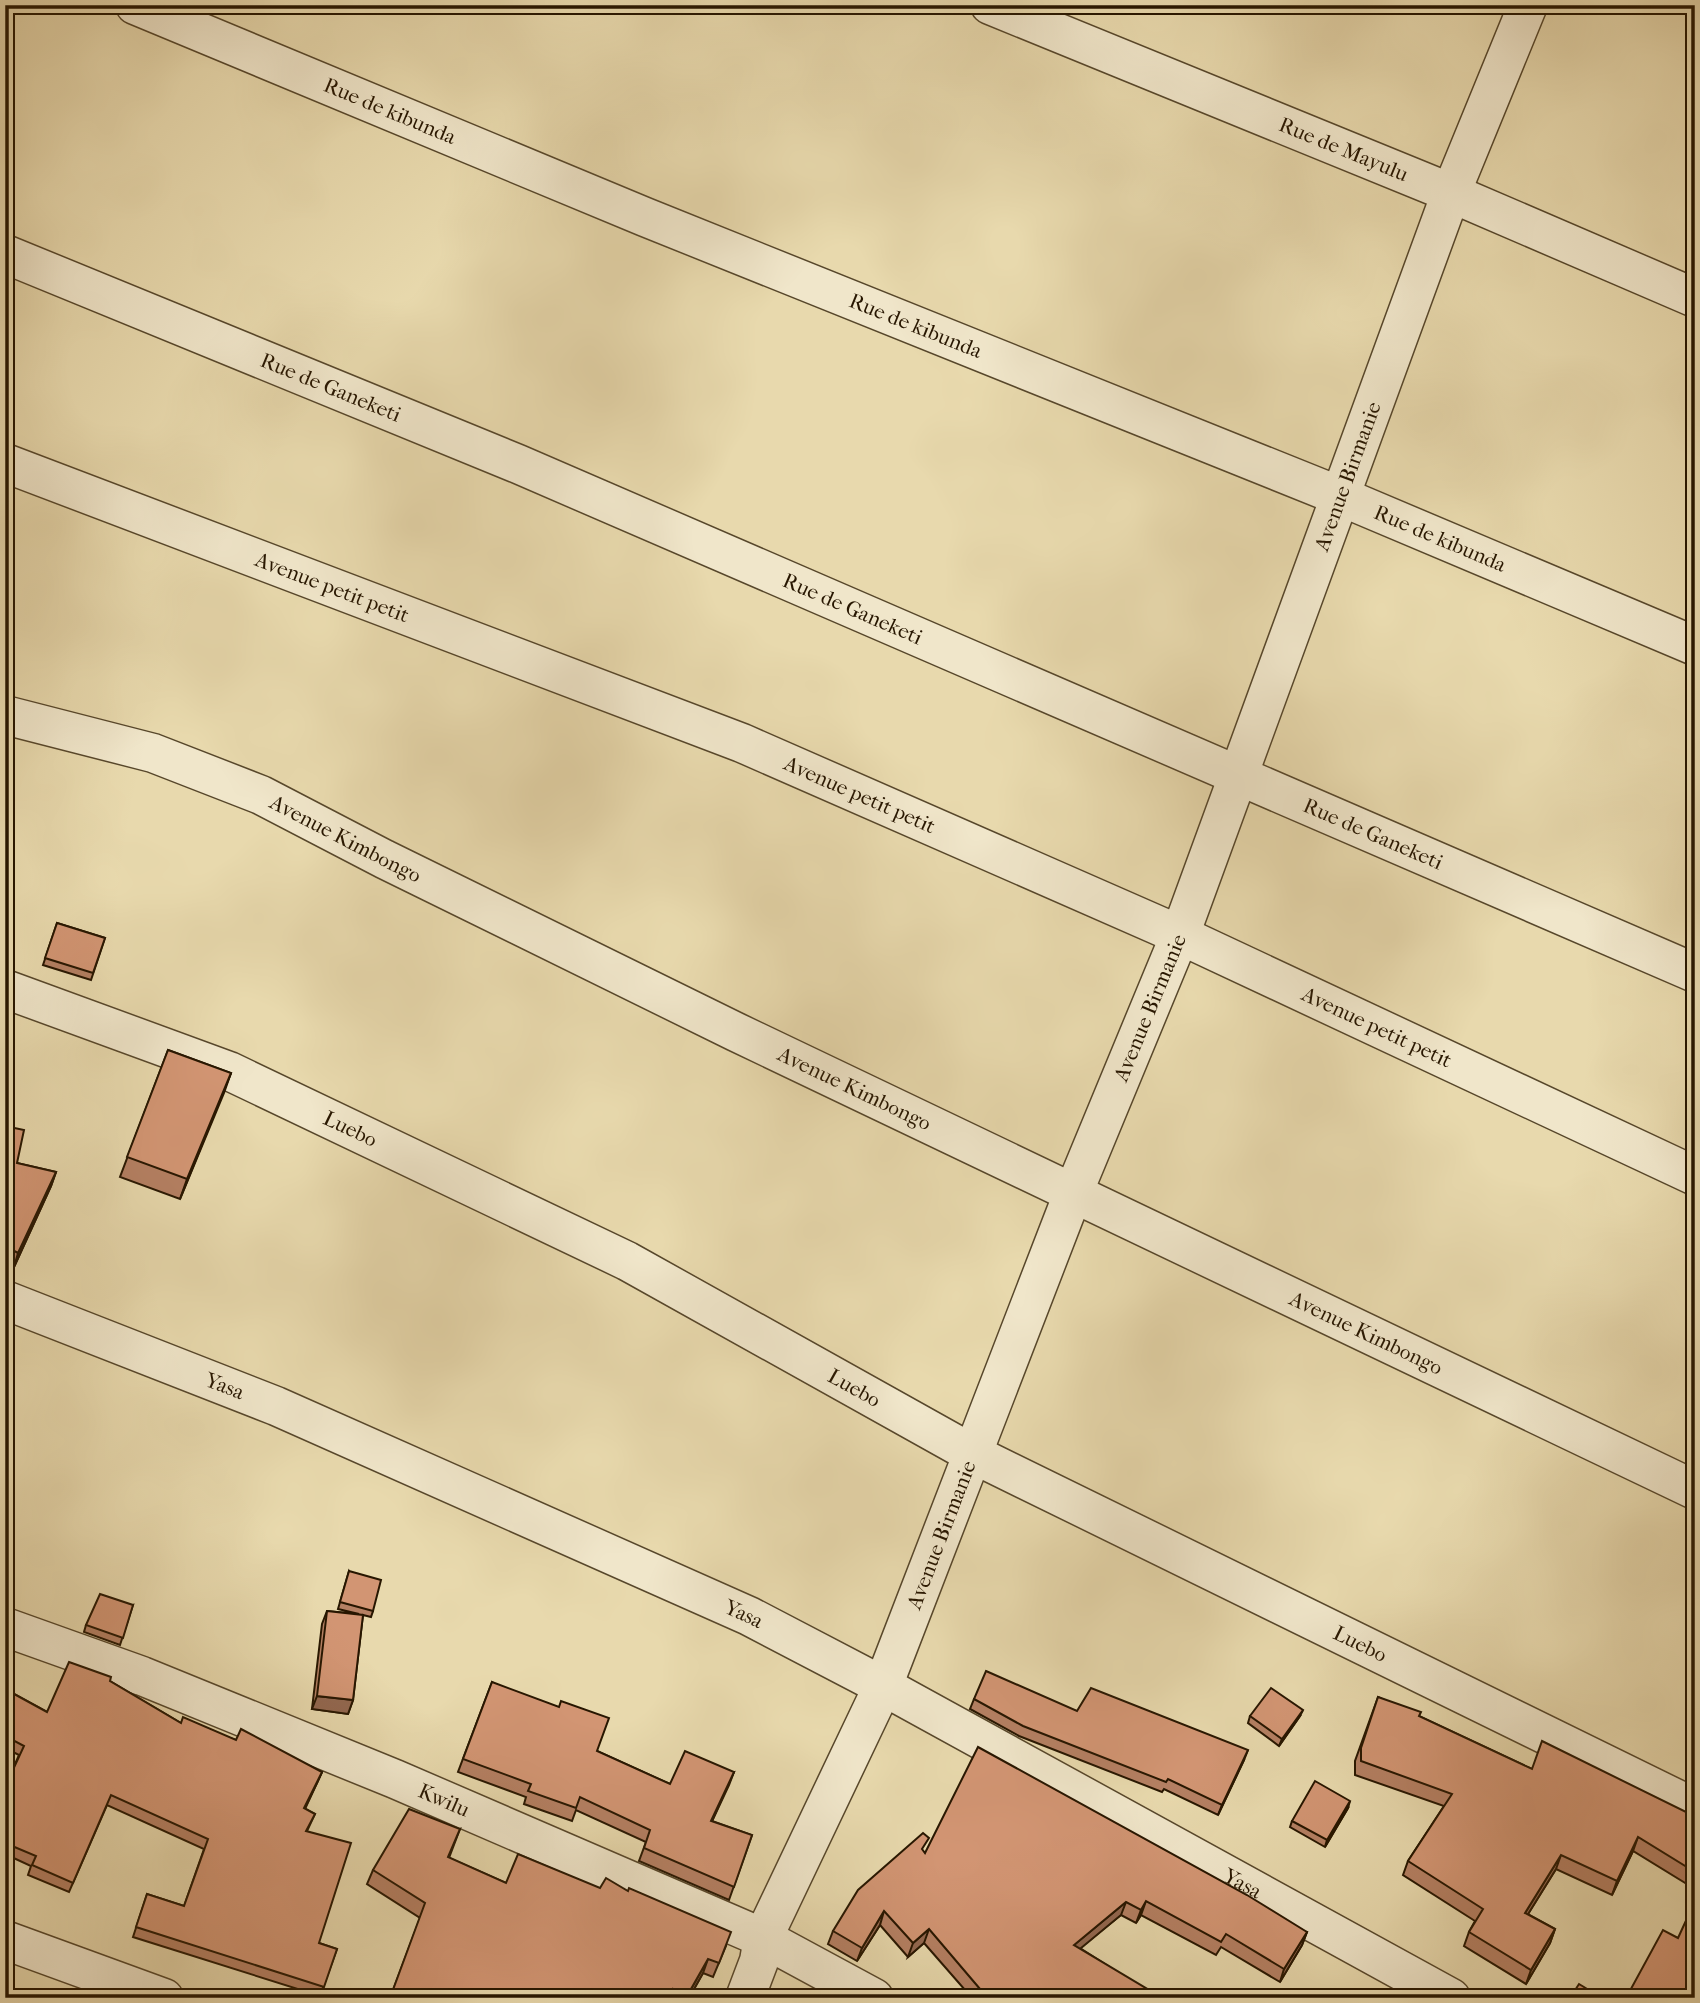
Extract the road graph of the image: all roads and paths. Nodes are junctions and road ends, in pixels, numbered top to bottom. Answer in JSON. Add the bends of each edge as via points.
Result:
{"nodes":[{"id":1,"x":135,"y":5,"type":"edge"},
{"id":2,"x":990,"y":5,"type":"edge"},
{"id":3,"x":1528,"y":5,"type":"edge"},
{"id":4,"x":1451,"y":193,"type":"junction"},
{"id":5,"x":5,"y":254,"type":"edge"},
{"id":6,"x":1695,"y":298,"type":"edge"},
{"id":7,"x":5,"y":463,"type":"edge"},
{"id":8,"x":1342,"y":497,"type":"junction"},
{"id":9,"x":1695,"y":646,"type":"edge"},
{"id":10,"x":5,"y":715,"type":"edge"},
{"id":11,"x":1238,"y":774,"type":"junction"},
{"id":12,"x":1180,"y":935,"type":"junction"},
{"id":13,"x":1695,"y":973,"type":"edge"},
{"id":14,"x":5,"y":989,"type":"edge"},
{"id":15,"x":1695,"y":1177,"type":"edge"},
{"id":16,"x":1074,"y":1191,"type":"junction"},
{"id":17,"x":5,"y":1300,"type":"edge"},
{"id":18,"x":971,"y":1452,"type":"junction"},
{"id":19,"x":1695,"y":1490,"type":"edge"},
{"id":20,"x":5,"y":1627,"type":"edge"},
{"id":21,"x":883,"y":1686,"type":"junction"},
{"id":22,"x":1695,"y":1808,"type":"edge"},
{"id":23,"x":764,"y":1938,"type":"junction"},
{"id":24,"x":5,"y":1940,"type":"edge"},
{"id":25,"x":164,"y":1998,"type":"edge"},
{"id":26,"x":744,"y":1998,"type":"edge"},
{"id":27,"x":874,"y":1998,"type":"edge"},
{"id":28,"x":1451,"y":1998,"type":"edge"}],
"edges":[{"from":1,"to":8,"type":"street","name":"Rue de kibunda","via":[[645,217]]},
{"from":2,"to":4,"type":"street","name":"Rue de Mayulu"},
{"from":3,"to":4,"type":"street","name":"Avenue Birmanie"},
{"from":4,"to":6,"type":"street","name":"Rue de Mayulu"},
{"from":4,"to":8,"type":"street","name":"Avenue Birmanie"},
{"from":5,"to":11,"type":"street","name":"Rue de Ganeketi","via":[[518,464]]},
{"from":7,"to":12,"type":"street","name":"Avenue petit petit","via":[[742,743]]},
{"from":8,"to":9,"type":"street","name":"Rue de kibunda"},
{"from":8,"to":11,"type":"street","name":"Avenue Birmanie"},
{"from":10,"to":16,"type":"street","name":"Avenue Kimbongo","via":[[153,753],[261,794],[724,1026]]},
{"from":11,"to":12,"type":"street","name":"Avenue Birmanie"},
{"from":11,"to":13,"type":"street","name":"Rue de Ganeketi"},
{"from":12,"to":15,"type":"street","name":"Avenue petit petit"},
{"from":12,"to":16,"type":"street","name":"Avenue Birmanie"},
{"from":14,"to":18,"type":"street","name":"Luebo","via":[[229,1071],[627,1261]]},
{"from":16,"to":18,"type":"street","name":"Avenue Birmanie"},
{"from":16,"to":19,"type":"street","name":"Avenue Kimbongo"},
{"from":17,"to":21,"type":"street","name":"Yasa","via":[[276,1406],[749,1616]]},
{"from":18,"to":21,"type":"street","name":"Avenue Birmanie"},
{"from":18,"to":22,"type":"street","name":"Luebo"},
{"from":20,"to":23,"type":"street","name":"Kwilu","via":[[142,1676],[382,1774]]},
{"from":21,"to":23,"type":"street","name":"Avenue Birmanie"},
{"from":21,"to":28,"type":"street","name":"Yasa"},
{"from":23,"to":26,"type":"street","name":"Avenue Birmanie"},
{"from":23,"to":27,"type":"street","name":"Kwilu"},
{"from":24,"to":25,"type":"street"}]}
